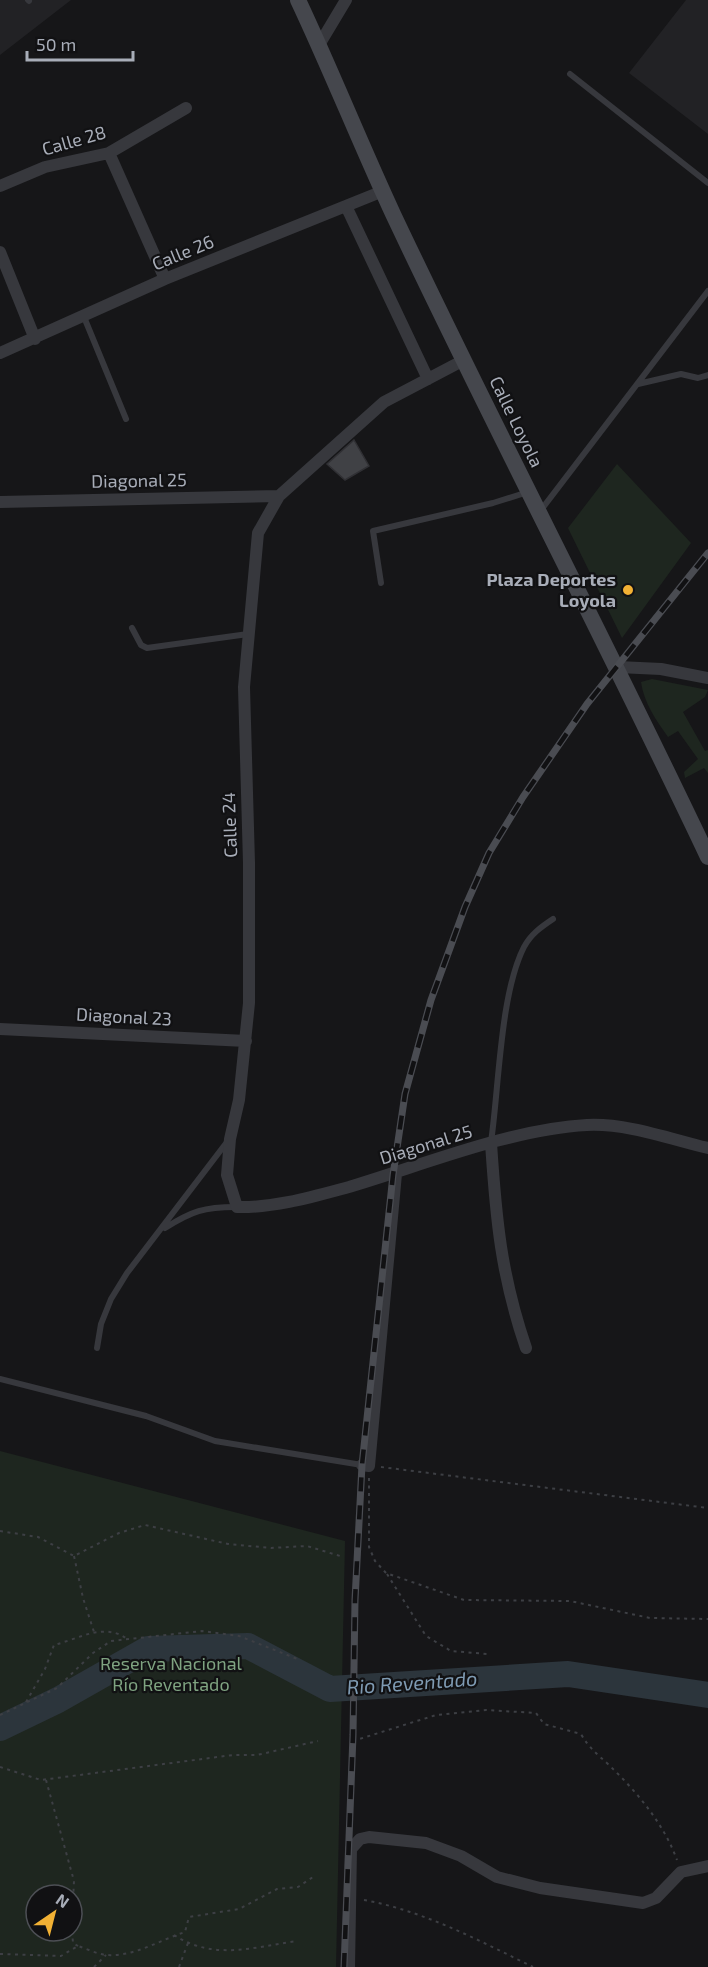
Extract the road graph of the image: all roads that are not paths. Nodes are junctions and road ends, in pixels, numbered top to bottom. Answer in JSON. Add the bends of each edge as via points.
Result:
{"nodes":[{"id":1,"x":298,"y":0,"type":"edge"},
{"id":2,"x":345,"y":0,"type":"edge"},
{"id":3,"x":320,"y":45,"type":"junction"},
{"id":4,"x":570,"y":74,"type":"dead end"},
{"id":5,"x":186,"y":108,"type":"dead end"},
{"id":6,"x":109,"y":153,"type":"junction"},
{"id":7,"x":708,"y":183,"type":"edge"},
{"id":8,"x":0,"y":186,"type":"edge"},
{"id":9,"x":383,"y":191,"type":"junction"},
{"id":10,"x":346,"y":206,"type":"junction"},
{"id":11,"x":0,"y":252,"type":"edge"},
{"id":12,"x":165,"y":279,"type":"junction"},
{"id":13,"x":708,"y":291,"type":"edge"},
{"id":14,"x":84,"y":317,"type":"junction"},
{"id":15,"x":35,"y":339,"type":"junction"},
{"id":16,"x":0,"y":353,"type":"edge"},
{"id":17,"x":464,"y":360,"type":"junction"},
{"id":18,"x":708,"y":375,"type":"edge"},
{"id":19,"x":428,"y":379,"type":"junction"},
{"id":20,"x":637,"y":384,"type":"junction"},
{"id":21,"x":126,"y":419,"type":"dead end"},
{"id":22,"x":528,"y":492,"type":"junction"},
{"id":23,"x":279,"y":496,"type":"junction"},
{"id":24,"x":0,"y":502,"type":"edge"},
{"id":25,"x":538,"y":513,"type":"junction"},
{"id":26,"x":381,"y":583,"type":"dead end"},
{"id":27,"x":132,"y":628,"type":"dead end"},
{"id":28,"x":248,"y":634,"type":"junction"},
{"id":29,"x":618,"y":666,"type":"junction"},
{"id":30,"x":708,"y":678,"type":"edge"},
{"id":31,"x":708,"y":857,"type":"edge"},
{"id":32,"x":553,"y":920,"type":"dead end"},
{"id":33,"x":0,"y":1029,"type":"edge"},
{"id":34,"x":246,"y":1041,"type":"junction"},
{"id":35,"x":230,"y":1139,"type":"junction"},
{"id":36,"x":491,"y":1143,"type":"junction"},
{"id":37,"x":708,"y":1148,"type":"edge"},
{"id":38,"x":396,"y":1174,"type":"junction"},
{"id":39,"x":237,"y":1207,"type":"junction"},
{"id":40,"x":160,"y":1231,"type":"junction"},
{"id":41,"x":97,"y":1348,"type":"dead end"},
{"id":42,"x":526,"y":1348,"type":"dead end"},
{"id":43,"x":0,"y":1379,"type":"edge"},
{"id":44,"x":366,"y":1465,"type":"joint"},
{"id":45,"x":708,"y":1866,"type":"edge"},
{"id":46,"x":349,"y":1967,"type":"edge"}],
"edges":[{"from":1,"to":3,"type":"main road","name":"Calle Loyola"},
{"from":2,"to":3,"type":"street"},
{"from":3,"to":9,"type":"main road","name":"Calle Loyola"},
{"from":4,"to":7,"type":"lane"},
{"from":5,"to":6,"type":"street","name":"Calle 28"},
{"from":6,"to":8,"type":"street","name":"Calle 28","via":[[45,167]]},
{"from":6,"to":12,"type":"street"},
{"from":9,"to":10,"type":"street","name":"Calle 26"},
{"from":9,"to":17,"type":"main road","name":"Calle Loyola"},
{"from":10,"to":12,"type":"street","name":"Calle 26"},
{"from":10,"to":19,"type":"street"},
{"from":11,"to":15,"type":"street"},
{"from":12,"to":14,"type":"street","name":"Calle 26"},
{"from":13,"to":20,"type":"lane"},
{"from":14,"to":15,"type":"street","name":"Calle 26"},
{"from":14,"to":21,"type":"lane"},
{"from":15,"to":16,"type":"street","name":"Calle 26"},
{"from":17,"to":19,"type":"street","name":"Calle 24"},
{"from":17,"to":22,"type":"main road","name":"Calle Loyola"},
{"from":18,"to":20,"type":"lane","via":[[698,378],[681,374]]},
{"from":19,"to":23,"type":"street","name":"Calle 24","via":[[384,402]]},
{"from":20,"to":25,"type":"lane"},
{"from":22,"to":25,"type":"main road","name":"Calle Loyola"},
{"from":22,"to":26,"type":"lane","via":[[373,531]]},
{"from":23,"to":24,"type":"street","name":"Diagonal 25"},
{"from":23,"to":28,"type":"street","name":"Calle 24","via":[[258,533]]},
{"from":25,"to":29,"type":"main road","name":"Calle Loyola"},
{"from":27,"to":28,"type":"lane","via":[[147,648]]},
{"from":28,"to":34,"type":"street","name":"Calle 24","via":[[244,687],[249,863]]},
{"from":29,"to":30,"type":"street"},
{"from":29,"to":31,"type":"main road","name":"Calle Loyola"},
{"from":32,"to":36,"type":"lane","via":[[536,930],[515,971]]},
{"from":33,"to":34,"type":"street","name":"Diagonal 23"},
{"from":34,"to":35,"type":"street","name":"Calle 24"},
{"from":35,"to":39,"type":"street","via":[[227,1175]]},
{"from":35,"to":40,"type":"lane","name":"Calle 24"},
{"from":36,"to":37,"type":"street","name":"Diagonal 25","via":[[589,1124]]},
{"from":36,"to":38,"type":"street","name":"Diagonal 25"},
{"from":36,"to":42,"type":"street","via":[[500,1256]]},
{"from":38,"to":39,"type":"street","name":"Diagonal 25","via":[[306,1199]]},
{"from":38,"to":44,"type":"street"},
{"from":39,"to":40,"type":"lane","name":"Diagonal 25","via":[[192,1211]]},
{"from":40,"to":41,"type":"lane","name":"Calle 24","via":[[111,1299]]},
{"from":43,"to":44,"type":"lane","via":[[146,1416],[215,1441]]},
{"from":45,"to":46,"type":"street","via":[[681,1872],[656,1898],[643,1903],[540,1888],[497,1877],[461,1856],[426,1843],[360,1839],[351,1849]]}]}
